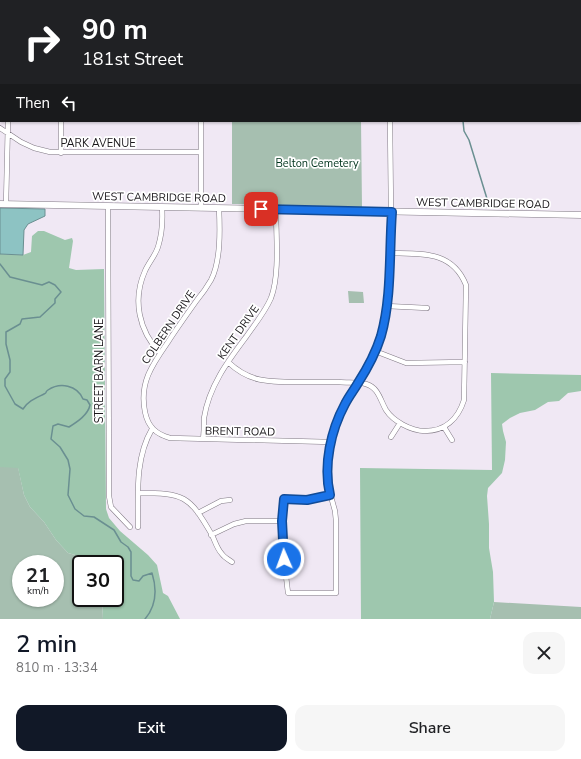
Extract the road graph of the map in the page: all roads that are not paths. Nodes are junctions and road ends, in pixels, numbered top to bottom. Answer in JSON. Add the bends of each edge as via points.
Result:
{"nodes":[{"id":1,"x":8,"y":122,"type":"edge"},
{"id":2,"x":61,"y":122,"type":"edge"},
{"id":3,"x":201,"y":122,"type":"edge"},
{"id":4,"x":390,"y":122,"type":"edge"},
{"id":5,"x":0,"y":128,"type":"edge"},
{"id":6,"x":8,"y":133,"type":"junction"},
{"id":7,"x":201,"y":152,"type":"junction"},
{"id":8,"x":61,"y":153,"type":"junction"},
{"id":9,"x":3,"y":204,"type":"edge"},
{"id":10,"x":108,"y":206,"type":"junction"},
{"id":11,"x":162,"y":207,"type":"junction"},
{"id":12,"x":201,"y":208,"type":"junction"},
{"id":13,"x":219,"y":208,"type":"junction"},
{"id":14,"x":276,"y":209,"type":"junction"},
{"id":15,"x":392,"y":212,"type":"junction"},
{"id":16,"x":581,"y":215,"type":"edge"},
{"id":17,"x":389,"y":253,"type":"junction"},
{"id":18,"x":386,"y":306,"type":"junction"},
{"id":19,"x":427,"y":308,"type":"dead end"},
{"id":20,"x":375,"y":351,"type":"junction"},
{"id":21,"x":160,"y":353,"type":"junction"},
{"id":22,"x":228,"y":362,"type":"junction"},
{"id":23,"x":465,"y":362,"type":"junction"},
{"id":24,"x":358,"y":383,"type":"junction"},
{"id":25,"x":400,"y":423,"type":"junction"},
{"id":26,"x":444,"y":427,"type":"junction"},
{"id":27,"x":152,"y":429,"type":"junction"},
{"id":28,"x":391,"y":437,"type":"dead end"},
{"id":29,"x":203,"y":439,"type":"junction"},
{"id":30,"x":452,"y":440,"type":"dead end"},
{"id":31,"x":331,"y":442,"type":"junction"},
{"id":32,"x":138,"y":493,"type":"junction"},
{"id":33,"x":330,"y":495,"type":"junction"},
{"id":34,"x":230,"y":500,"type":"dead end"},
{"id":35,"x":198,"y":513,"type":"junction"},
{"id":36,"x":282,"y":521,"type":"junction"},
{"id":37,"x":130,"y":527,"type":"dead end"},
{"id":38,"x":138,"y":527,"type":"dead end"},
{"id":39,"x":211,"y":535,"type":"junction"},
{"id":40,"x":232,"y":562,"type":"dead end"}],
"edges":[{"from":1,"to":6,"type":"street"},
{"from":2,"to":8,"type":"street"},
{"from":3,"to":7,"type":"street"},
{"from":4,"to":15,"type":"street"},
{"from":5,"to":6,"type":"street","name":"PARK AVENUE"},
{"from":6,"to":8,"type":"street","name":"PARK AVENUE","via":[[34,148]]},
{"from":6,"to":9,"type":"street"},
{"from":7,"to":8,"type":"street","name":"PARK AVENUE"},
{"from":7,"to":12,"type":"street"},
{"from":9,"to":10,"type":"street","name":"WEST CAMBRIDGE ROAD"},
{"from":10,"to":11,"type":"street","name":"WEST CAMBRIDGE ROAD"},
{"from":10,"to":37,"type":"street","name":"STREET BARN LANE","via":[[109,496],[111,507]]},
{"from":11,"to":12,"type":"street","name":"WEST CAMBRIDGE ROAD"},
{"from":11,"to":21,"type":"street","via":[[161,238],[143,276],[138,298],[142,325]]},
{"from":12,"to":13,"type":"street","name":"WEST CAMBRIDGE ROAD"},
{"from":13,"to":14,"type":"street","name":"WEST CAMBRIDGE ROAD"},
{"from":13,"to":21,"type":"street","name":"COLBERN DRIVE","via":[[220,240],[211,279]]},
{"from":14,"to":15,"type":"street","name":"WEST CAMBRIDGE ROAD"},
{"from":14,"to":22,"type":"street","name":"KENT DRIVE","via":[[275,277],[271,296],[263,313]]},
{"from":15,"to":16,"type":"street","name":"WEST CAMBRIDGE ROAD"},
{"from":15,"to":17,"type":"street"},
{"from":17,"to":18,"type":"street"},
{"from":17,"to":23,"type":"street","via":[[442,258],[460,274],[466,285]]},
{"from":18,"to":19,"type":"street"},
{"from":18,"to":20,"type":"street","via":[[381,335]]},
{"from":20,"to":23,"type":"street","via":[[406,363]]},
{"from":20,"to":24,"type":"street"},
{"from":21,"to":27,"type":"street","name":"COLBERN DRIVE","via":[[149,371],[144,390],[145,414]]},
{"from":22,"to":24,"type":"street","via":[[245,375],[269,382]]},
{"from":22,"to":29,"type":"street","name":"KENT DRIVE","via":[[208,401]]},
{"from":23,"to":26,"type":"street","via":[[464,400],[458,415]]},
{"from":24,"to":25,"type":"street","via":[[367,384],[377,392],[387,412]]},
{"from":24,"to":31,"type":"street","via":[[344,406]]},
{"from":25,"to":26,"type":"street","via":[[411,429],[423,431]]},
{"from":25,"to":28,"type":"street"},
{"from":26,"to":30,"type":"street"},
{"from":27,"to":29,"type":"street","name":"BRENT ROAD","via":[[170,438]]},
{"from":27,"to":32,"type":"street","via":[[142,453]]},
{"from":29,"to":31,"type":"street","name":"BRENT ROAD"},
{"from":31,"to":33,"type":"street","via":[[328,466]]},
{"from":32,"to":35,"type":"street","via":[[176,495],[184,498]]},
{"from":32,"to":38,"type":"street"},
{"from":33,"to":36,"type":"street","via":[[307,500],[284,499]]},
{"from":33,"to":36,"type":"street","via":[[336,521],[336,593],[288,593]]},
{"from":34,"to":35,"type":"street","via":[[221,501]]},
{"from":35,"to":39,"type":"street"},
{"from":36,"to":39,"type":"street","via":[[246,521]]},
{"from":39,"to":40,"type":"street","via":[[222,555]]}]}
